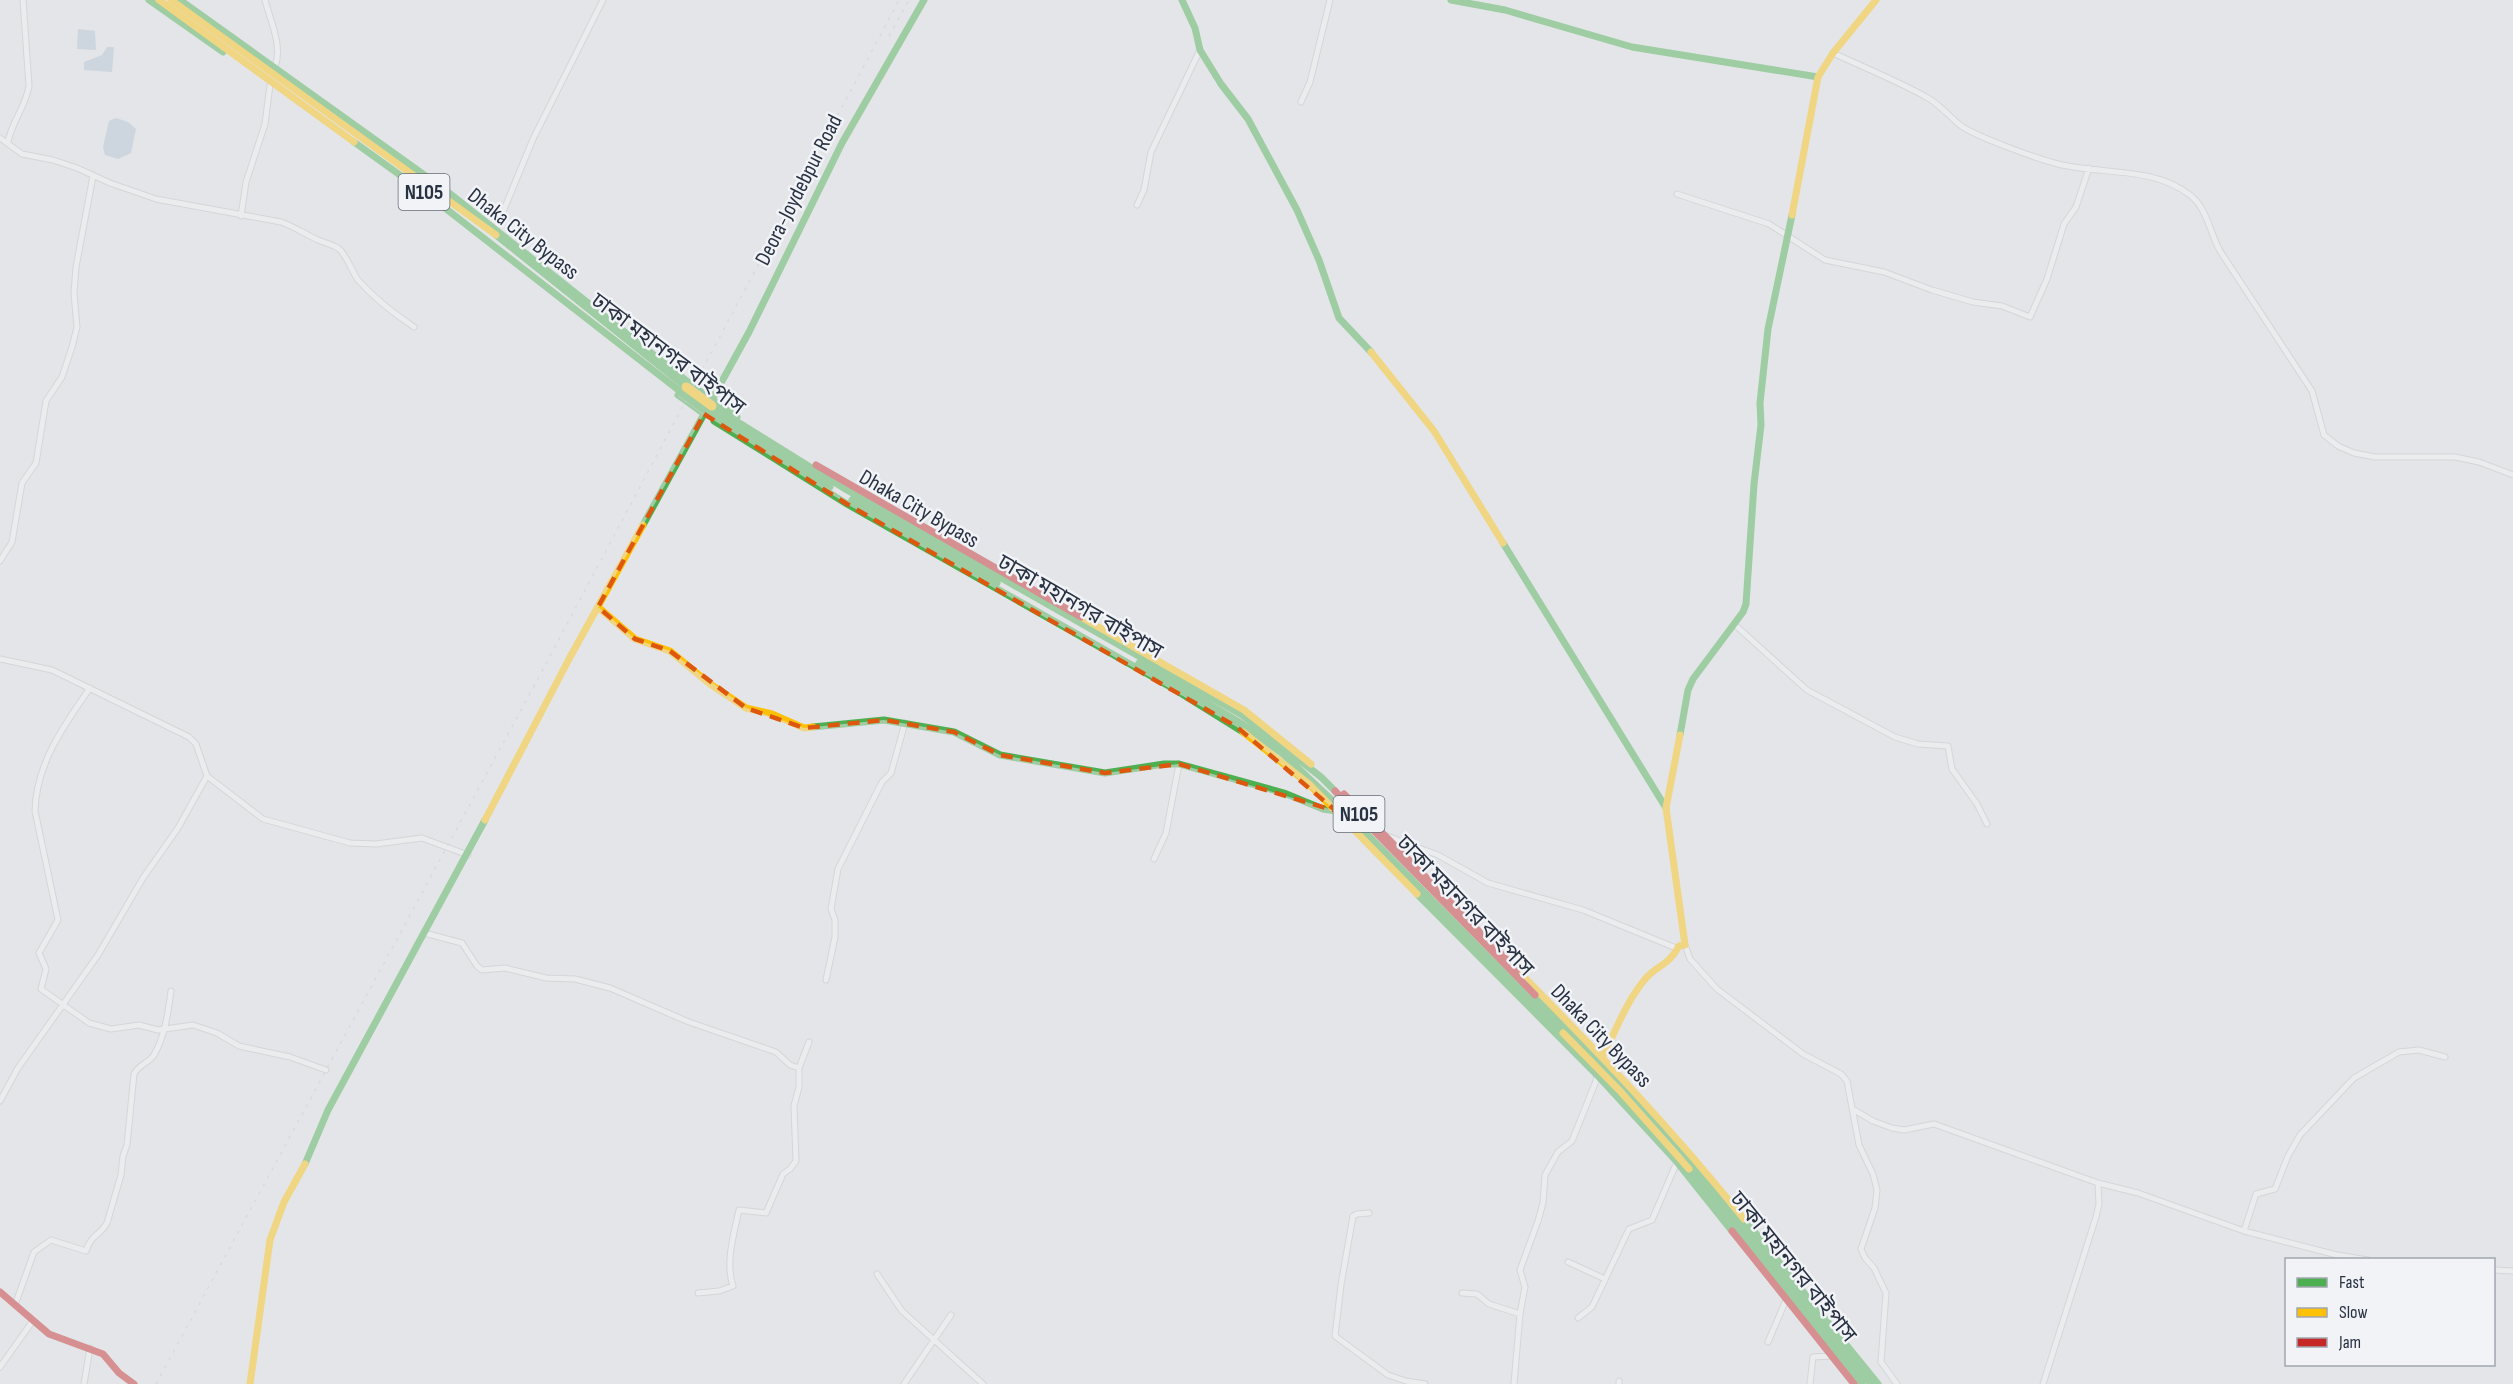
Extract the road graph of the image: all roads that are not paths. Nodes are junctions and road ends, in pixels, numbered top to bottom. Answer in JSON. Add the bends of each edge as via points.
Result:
{"nodes":[{"id":1,"x":23,"y":0,"type":"edge"},
{"id":2,"x":150,"y":0,"type":"edge"},
{"id":3,"x":159,"y":0,"type":"edge"},
{"id":4,"x":171,"y":0,"type":"edge"},
{"id":5,"x":180,"y":0,"type":"edge"},
{"id":6,"x":265,"y":0,"type":"edge"},
{"id":7,"x":603,"y":0,"type":"edge"},
{"id":8,"x":924,"y":0,"type":"edge"},
{"id":9,"x":1182,"y":0,"type":"edge"},
{"id":10,"x":1330,"y":0,"type":"edge"},
{"id":11,"x":1451,"y":0,"type":"edge"},
{"id":12,"x":1876,"y":0,"type":"edge"},
{"id":13,"x":1200,"y":50,"type":"junction"},
{"id":14,"x":1833,"y":53,"type":"junction"},
{"id":15,"x":275,"y":67,"type":"junction"},
{"id":16,"x":1818,"y":77,"type":"junction"},
{"id":17,"x":270,"y":85,"type":"junction"},
{"id":18,"x":1301,"y":102,"type":"dead end"},
{"id":19,"x":0,"y":138,"type":"edge"},
{"id":20,"x":8,"y":142,"type":"junction"},
{"id":21,"x":2089,"y":168,"type":"junction"},
{"id":22,"x":93,"y":176,"type":"junction"},
{"id":23,"x":1677,"y":194,"type":"dead end"},
{"id":24,"x":1137,"y":205,"type":"dead end"},
{"id":25,"x":241,"y":216,"type":"junction"},
{"id":26,"x":496,"y":229,"type":"junction"},
{"id":27,"x":1788,"y":238,"type":"junction"},
{"id":28,"x":414,"y":327,"type":"dead end"},
{"id":29,"x":684,"y":390,"type":"junction"},
{"id":30,"x":709,"y":408,"type":"junction"},
{"id":31,"x":2513,"y":475,"type":"edge"},
{"id":32,"x":0,"y":561,"type":"edge"},
{"id":33,"x":598,"y":607,"type":"junction"},
{"id":34,"x":1734,"y":624,"type":"junction"},
{"id":35,"x":0,"y":659,"type":"edge"},
{"id":36,"x":90,"y":688,"type":"junction"},
{"id":37,"x":905,"y":723,"type":"junction"},
{"id":38,"x":1179,"y":764,"type":"junction"},
{"id":39,"x":207,"y":776,"type":"junction"},
{"id":40,"x":1666,"y":808,"type":"junction"},
{"id":41,"x":1336,"y":811,"type":"junction"},
{"id":42,"x":1987,"y":824,"type":"dead end"},
{"id":43,"x":1385,"y":835,"type":"junction"},
{"id":44,"x":468,"y":855,"type":"junction"},
{"id":45,"x":1154,"y":859,"type":"dead end"},
{"id":46,"x":424,"y":933,"type":"junction"},
{"id":47,"x":1681,"y":946,"type":"junction"},
{"id":48,"x":826,"y":980,"type":"dead end"},
{"id":49,"x":171,"y":991,"type":"dead end"},
{"id":50,"x":63,"y":1003,"type":"junction"},
{"id":51,"x":165,"y":1029,"type":"junction"},
{"id":52,"x":809,"y":1042,"type":"dead end"},
{"id":53,"x":1603,"y":1056,"type":"junction"},
{"id":54,"x":2445,"y":1057,"type":"dead end"},
{"id":55,"x":798,"y":1068,"type":"junction"},
{"id":56,"x":326,"y":1070,"type":"dead end"},
{"id":57,"x":1597,"y":1075,"type":"junction"},
{"id":58,"x":0,"y":1101,"type":"edge"},
{"id":59,"x":1854,"y":1110,"type":"junction"},
{"id":60,"x":1677,"y":1162,"type":"junction"},
{"id":61,"x":2098,"y":1183,"type":"junction"},
{"id":62,"x":1369,"y":1213,"type":"dead end"},
{"id":63,"x":2244,"y":1232,"type":"junction"},
{"id":64,"x":2356,"y":1258,"type":"edge"},
{"id":65,"x":1568,"y":1262,"type":"dead end"},
{"id":66,"x":2495,"y":1270,"type":"edge"},
{"id":67,"x":2513,"y":1271,"type":"edge"},
{"id":68,"x":877,"y":1274,"type":"dead end"},
{"id":69,"x":1605,"y":1279,"type":"junction"},
{"id":70,"x":0,"y":1292,"type":"edge"},
{"id":71,"x":698,"y":1293,"type":"dead end"},
{"id":72,"x":1462,"y":1293,"type":"dead end"},
{"id":73,"x":1786,"y":1300,"type":"junction"},
{"id":74,"x":15,"y":1305,"type":"junction"},
{"id":75,"x":1520,"y":1314,"type":"junction"},
{"id":76,"x":951,"y":1315,"type":"dead end"},
{"id":77,"x":1578,"y":1318,"type":"dead end"},
{"id":78,"x":32,"y":1322,"type":"junction"},
{"id":79,"x":935,"y":1340,"type":"junction"},
{"id":80,"x":1768,"y":1342,"type":"dead end"},
{"id":81,"x":90,"y":1348,"type":"junction"},
{"id":82,"x":1832,"y":1356,"type":"junction"},
{"id":83,"x":0,"y":1367,"type":"edge"},
{"id":84,"x":84,"y":1384,"type":"edge"},
{"id":85,"x":134,"y":1384,"type":"edge"},
{"id":86,"x":250,"y":1384,"type":"edge"},
{"id":87,"x":904,"y":1384,"type":"edge"},
{"id":88,"x":983,"y":1384,"type":"edge"},
{"id":89,"x":1425,"y":1384,"type":"edge"},
{"id":90,"x":1514,"y":1384,"type":"edge"},
{"id":91,"x":1810,"y":1384,"type":"edge"},
{"id":92,"x":1854,"y":1384,"type":"edge"},
{"id":93,"x":1862,"y":1384,"type":"edge"},
{"id":94,"x":1872,"y":1384,"type":"edge"},
{"id":95,"x":1878,"y":1384,"type":"edge"},
{"id":96,"x":1897,"y":1384,"type":"edge"},
{"id":97,"x":2043,"y":1384,"type":"edge"}],
"edges":[{"from":1,"to":20,"type":"street","via":[[29,86]]},
{"from":2,"to":17,"type":"main road"},
{"from":3,"to":29,"type":"main road","name":"ঢাকা মহানগর বাইপাস","number":"N105","via":[[436,201]]},
{"from":4,"to":29,"type":"main road","name":"Dhaka City Bypass","number":"N105","via":[[495,234]]},
{"from":5,"to":15,"type":"main road"},
{"from":6,"to":15,"type":"street","via":[[277,45]]},
{"from":7,"to":26,"type":"street","via":[[533,139]]},
{"from":8,"to":30,"type":"main road","name":"Deora-Joydebpur Road","via":[[842,143]]},
{"from":9,"to":13,"type":"main road"},
{"from":10,"to":18,"type":"street","via":[[1310,82]]},
{"from":11,"to":16,"type":"main road","via":[[1505,10],[1632,47]]},
{"from":12,"to":14,"type":"main road"},
{"from":13,"to":24,"type":"street","via":[[1151,152]]},
{"from":13,"to":40,"type":"main road","via":[[1248,119],[1292,201],[1319,260],[1339,318],[1376,357],[1434,431]]},
{"from":14,"to":16,"type":"main road"},
{"from":14,"to":21,"type":"street","via":[[1929,99],[1961,126],[1978,134],[2057,164]]},
{"from":15,"to":26,"type":"main road"},
{"from":16,"to":27,"type":"main road"},
{"from":17,"to":25,"type":"street","via":[[265,124],[246,182]]},
{"from":17,"to":30,"type":"main road"},
{"from":19,"to":20,"type":"street"},
{"from":20,"to":22,"type":"street","via":[[22,154],[53,160]]},
{"from":21,"to":27,"type":"street","via":[[2031,317],[1932,290],[1884,272],[1825,260]]},
{"from":21,"to":31,"type":"street","via":[[2136,173],[2190,194],[2203,209],[2220,251],[2312,392],[2324,435],[2338,446],[2375,458],[2455,458]]},
{"from":22,"to":25,"type":"street","via":[[156,199]]},
{"from":22,"to":32,"type":"street","via":[[76,267],[77,327],[62,378],[46,401],[36,463],[22,483],[12,542]]},
{"from":23,"to":27,"type":"street","via":[[1757,219]]},
{"from":25,"to":28,"type":"street","via":[[281,222],[338,247],[359,281],[392,314]]},
{"from":26,"to":30,"type":"main road"},
{"from":27,"to":34,"type":"main road","via":[[1768,329],[1746,604]]},
{"from":29,"to":30,"type":"main road","name":"ঢাকা মহানগর বাইপাস","number":"N105","bridge":true},
{"from":30,"to":33,"type":"main road","name":"Deora-Joydebpur Road"},
{"from":30,"to":41,"type":"main road","via":[[847,504],[1237,727],[1309,784]]},
{"from":30,"to":43,"type":"main road","via":[[1244,710],[1323,774]]},
{"from":30,"to":93,"type":"main road","name":"ঢাকা মহানগর বাইপাস","number":"N105","via":[[765,449],[1239,722],[1283,754],[1620,1091],[1680,1158]]},
{"from":30,"to":94,"type":"main road","name":"Dhaka City Bypass","number":"N105","via":[[1242,715],[1294,755],[1357,812],[1626,1088],[1685,1154]]},
{"from":33,"to":37,"type":"main road","via":[[636,639],[670,651],[710,684],[750,709],[809,729],[860,721]]},
{"from":33,"to":44,"type":"main road","name":"Deora-Joydebpur Road"},
{"from":34,"to":40,"type":"main road","via":[[1688,690]]},
{"from":34,"to":42,"type":"street","via":[[1807,690],[1895,737],[1918,744],[1948,746],[1952,769]]},
{"from":35,"to":36,"type":"street","via":[[52,670]]},
{"from":36,"to":39,"type":"street","via":[[189,737],[196,744]]},
{"from":36,"to":50,"type":"street","via":[[58,734],[42,770],[35,801],[58,920],[39,954],[46,969],[41,989]]},
{"from":37,"to":38,"type":"main road","via":[[954,732],[1000,754],[1105,773]]},
{"from":37,"to":48,"type":"street","via":[[891,773],[882,782],[838,869],[831,909],[835,937]]},
{"from":38,"to":41,"type":"main road"},
{"from":38,"to":45,"type":"street","via":[[1166,833]]},
{"from":39,"to":44,"type":"street","via":[[257,816],[279,824],[350,843],[422,838]]},
{"from":39,"to":50,"type":"street","via":[[98,955]]},
{"from":40,"to":47,"type":"main road"},
{"from":41,"to":57,"type":"main road"},
{"from":43,"to":47,"type":"street","via":[[1438,855],[1488,883],[1583,910]]},
{"from":43,"to":53,"type":"main road"},
{"from":44,"to":46,"type":"main road","name":"Deora-Joydebpur Road"},
{"from":46,"to":55,"type":"street","via":[[462,944],[482,970],[505,968],[610,988],[689,1022],[776,1052]]},
{"from":46,"to":86,"type":"main road","name":"Deora-Joydebpur Road","via":[[344,1079],[277,1218],[265,1264]]},
{"from":47,"to":53,"type":"main road","via":[[1636,992]]},
{"from":47,"to":59,"type":"street","via":[[1716,989],[1797,1050],[1846,1078]]},
{"from":49,"to":51,"type":"street"},
{"from":50,"to":51,"type":"street","via":[[89,1023],[111,1029],[139,1025]]},
{"from":50,"to":58,"type":"street"},
{"from":51,"to":56,"type":"street","via":[[193,1025],[239,1046]]},
{"from":51,"to":74,"type":"street","via":[[153,1058],[134,1074],[128,1146],[104,1229],[90,1239],[86,1251],[51,1240],[34,1252]]},
{"from":52,"to":55,"type":"street"},
{"from":53,"to":95,"type":"main road","via":[[1689,1150]]},
{"from":54,"to":63,"type":"street","via":[[2419,1050],[2399,1052],[2347,1084],[2300,1135],[2275,1189],[2256,1194]]},
{"from":55,"to":71,"type":"street","via":[[794,1106],[796,1161],[783,1174],[766,1213],[739,1210],[731,1253],[730,1276],[734,1286]]},
{"from":57,"to":60,"type":"main road"},
{"from":57,"to":75,"type":"street","via":[[1572,1141],[1558,1152],[1545,1175],[1543,1203],[1520,1270],[1525,1287]]},
{"from":59,"to":61,"type":"street","via":[[1892,1128],[1904,1130],[1934,1124]]},
{"from":59,"to":96,"type":"street","via":[[1859,1144],[1873,1174],[1878,1197],[1862,1249],[1886,1293],[1881,1362]]},
{"from":60,"to":69,"type":"street","via":[[1652,1220],[1629,1228]]},
{"from":60,"to":73,"type":"main road"},
{"from":61,"to":63,"type":"street","via":[[2138,1193]]},
{"from":61,"to":97,"type":"street","via":[[2096,1217]]},
{"from":62,"to":89,"type":"street","via":[[1353,1216],[1334,1334],[1388,1375]]},
{"from":63,"to":64,"type":"street"},
{"from":65,"to":69,"type":"street"},
{"from":66,"to":67,"type":"street"},
{"from":68,"to":79,"type":"street","via":[[902,1311]]},
{"from":69,"to":77,"type":"street","via":[[1592,1307]]},
{"from":70,"to":74,"type":"main road"},
{"from":72,"to":75,"type":"street","via":[[1477,1294],[1490,1304]]},
{"from":73,"to":80,"type":"street"},
{"from":73,"to":82,"type":"main road"},
{"from":74,"to":78,"type":"main road"},
{"from":75,"to":90,"type":"street"},
{"from":76,"to":79,"type":"street"},
{"from":78,"to":81,"type":"main road","via":[[54,1337]]},
{"from":78,"to":83,"type":"street"},
{"from":79,"to":87,"type":"street"},
{"from":79,"to":88,"type":"street"},
{"from":81,"to":84,"type":"street"},
{"from":81,"to":85,"type":"main road","via":[[108,1358]]},
{"from":82,"to":91,"type":"street","via":[[1813,1357]]},
{"from":82,"to":92,"type":"main road"}]}
